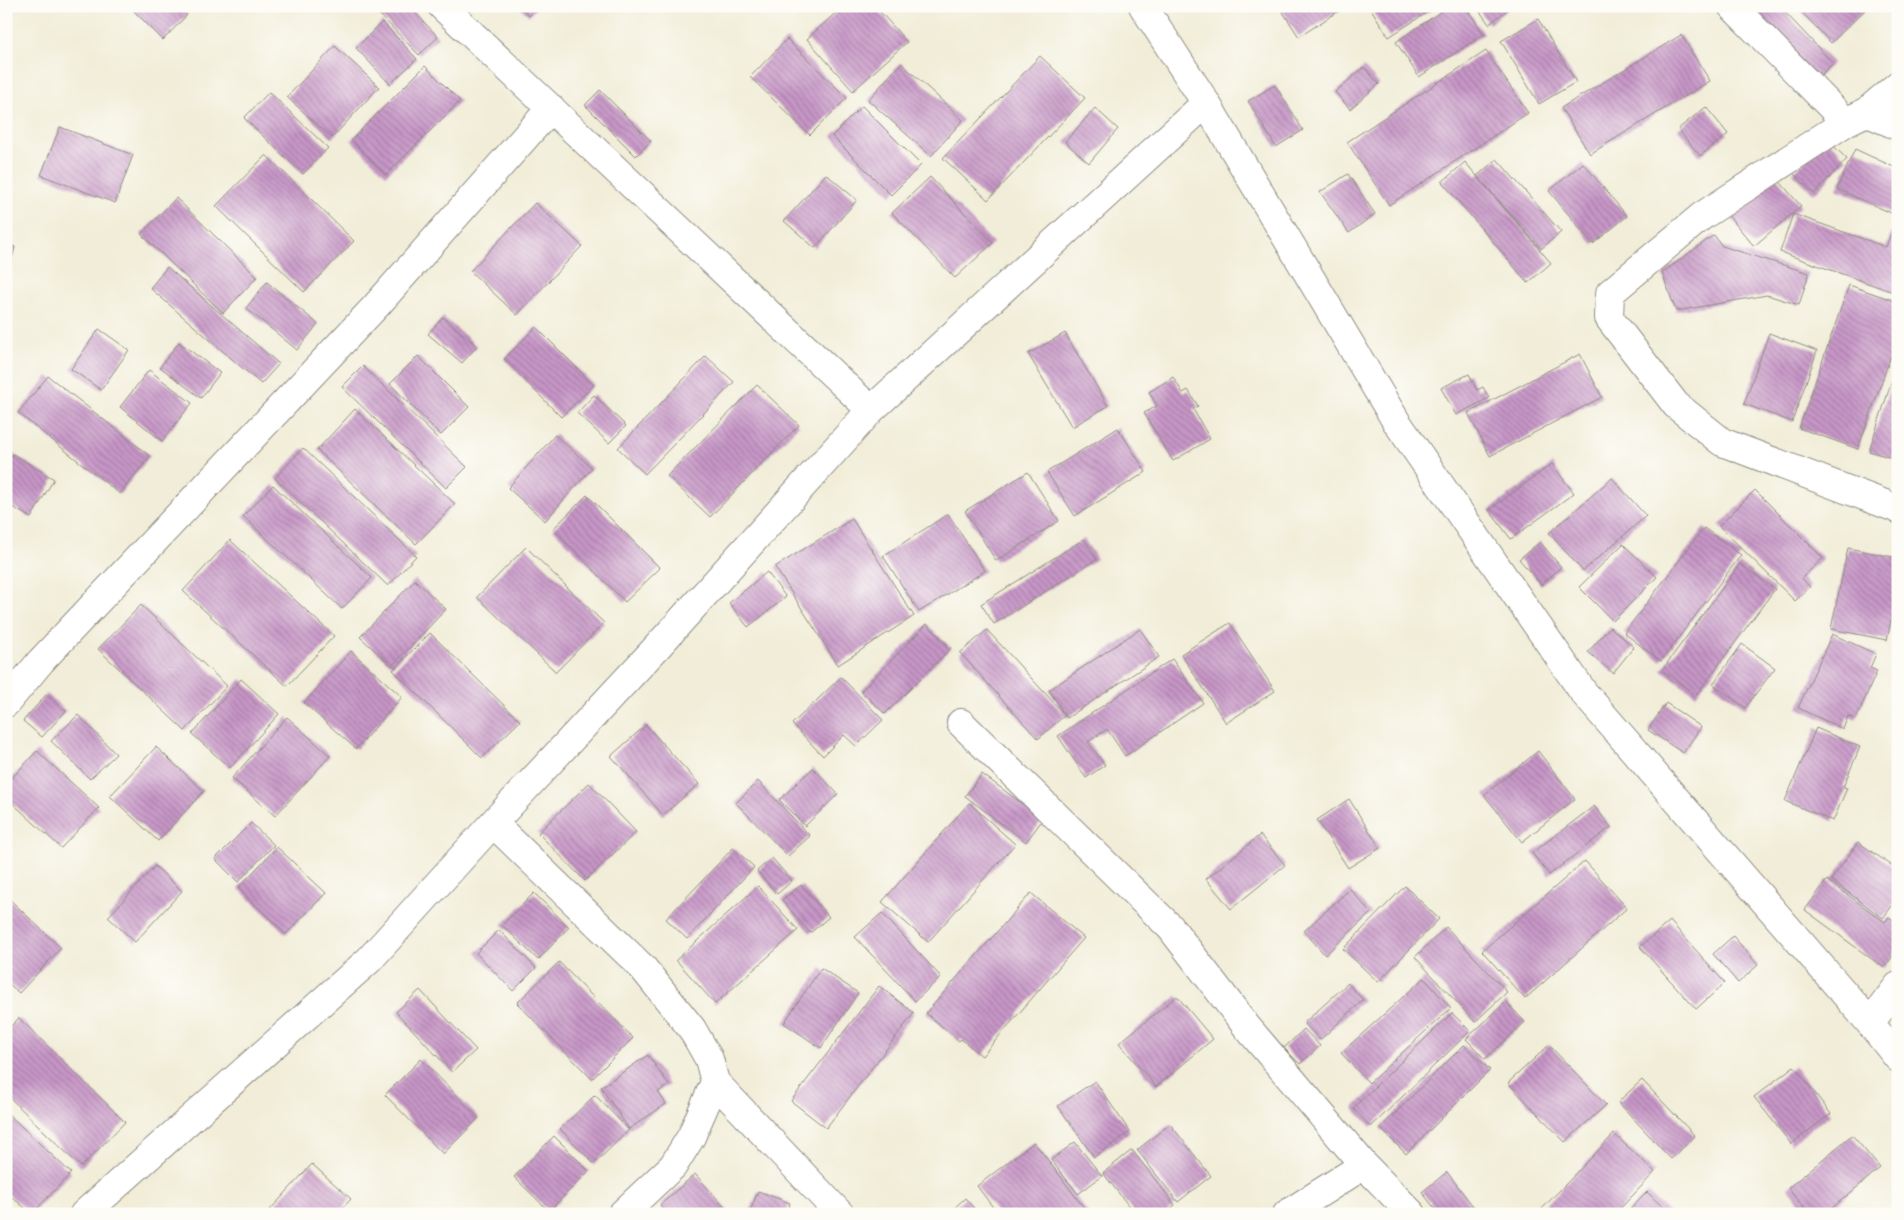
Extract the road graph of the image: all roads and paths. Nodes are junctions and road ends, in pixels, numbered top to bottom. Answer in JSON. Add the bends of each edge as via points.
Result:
{"nodes":[{"id":1,"x":442,"y":6,"type":"edge"},
{"id":2,"x":1143,"y":6,"type":"edge"},
{"id":3,"x":1732,"y":6,"type":"edge"},
{"id":4,"x":1898,"y":85,"type":"edge"},
{"id":5,"x":1206,"y":103,"type":"junction"},
{"id":6,"x":551,"y":108,"type":"junction"},
{"id":7,"x":1856,"y":117,"type":"junction"},
{"id":8,"x":1898,"y":126,"type":"edge"},
{"id":9,"x":871,"y":410,"type":"junction"},
{"id":10,"x":1898,"y":509,"type":"edge"},
{"id":11,"x":6,"y":704,"type":"edge"},
{"id":12,"x":961,"y":723,"type":"dead end"},
{"id":13,"x":493,"y":822,"type":"junction"},
{"id":14,"x":1898,"y":986,"type":"edge"},
{"id":15,"x":1870,"y":1023,"type":"junction"},
{"id":16,"x":1898,"y":1058,"type":"edge"},
{"id":17,"x":715,"y":1082,"type":"junction"},
{"id":18,"x":1364,"y":1165,"type":"junction"},
{"id":19,"x":84,"y":1214,"type":"edge"},
{"id":20,"x":622,"y":1214,"type":"edge"},
{"id":21,"x":840,"y":1214,"type":"edge"},
{"id":22,"x":1287,"y":1214,"type":"edge"},
{"id":23,"x":1412,"y":1214,"type":"edge"}],
"edges":[{"from":1,"to":6,"type":"street"},
{"from":2,"to":5,"type":"street"},
{"from":3,"to":7,"type":"street"},
{"from":4,"to":7,"type":"street"},
{"from":5,"to":9,"type":"street"},
{"from":5,"to":15,"type":"street","via":[[1396,421],[1584,693]]},
{"from":6,"to":9,"type":"street"},
{"from":6,"to":11,"type":"street","via":[[376,306],[41,662]]},
{"from":7,"to":8,"type":"street"},
{"from":7,"to":10,"type":"street","via":[[1695,222],[1610,293],[1610,318],[1676,405],[1722,442]]},
{"from":9,"to":13,"type":"street","via":[[658,646]]},
{"from":12,"to":18,"type":"street","via":[[1171,928],[1247,1027]]},
{"from":13,"to":17,"type":"street","via":[[643,968],[692,1029],[709,1059]]},
{"from":13,"to":19,"type":"street","via":[[369,960]]},
{"from":14,"to":15,"type":"street"},
{"from":15,"to":16,"type":"street"},
{"from":17,"to":20,"type":"street","via":[[691,1137],[673,1166]]},
{"from":17,"to":21,"type":"street"},
{"from":18,"to":22,"type":"street"},
{"from":18,"to":23,"type":"street"}]}
